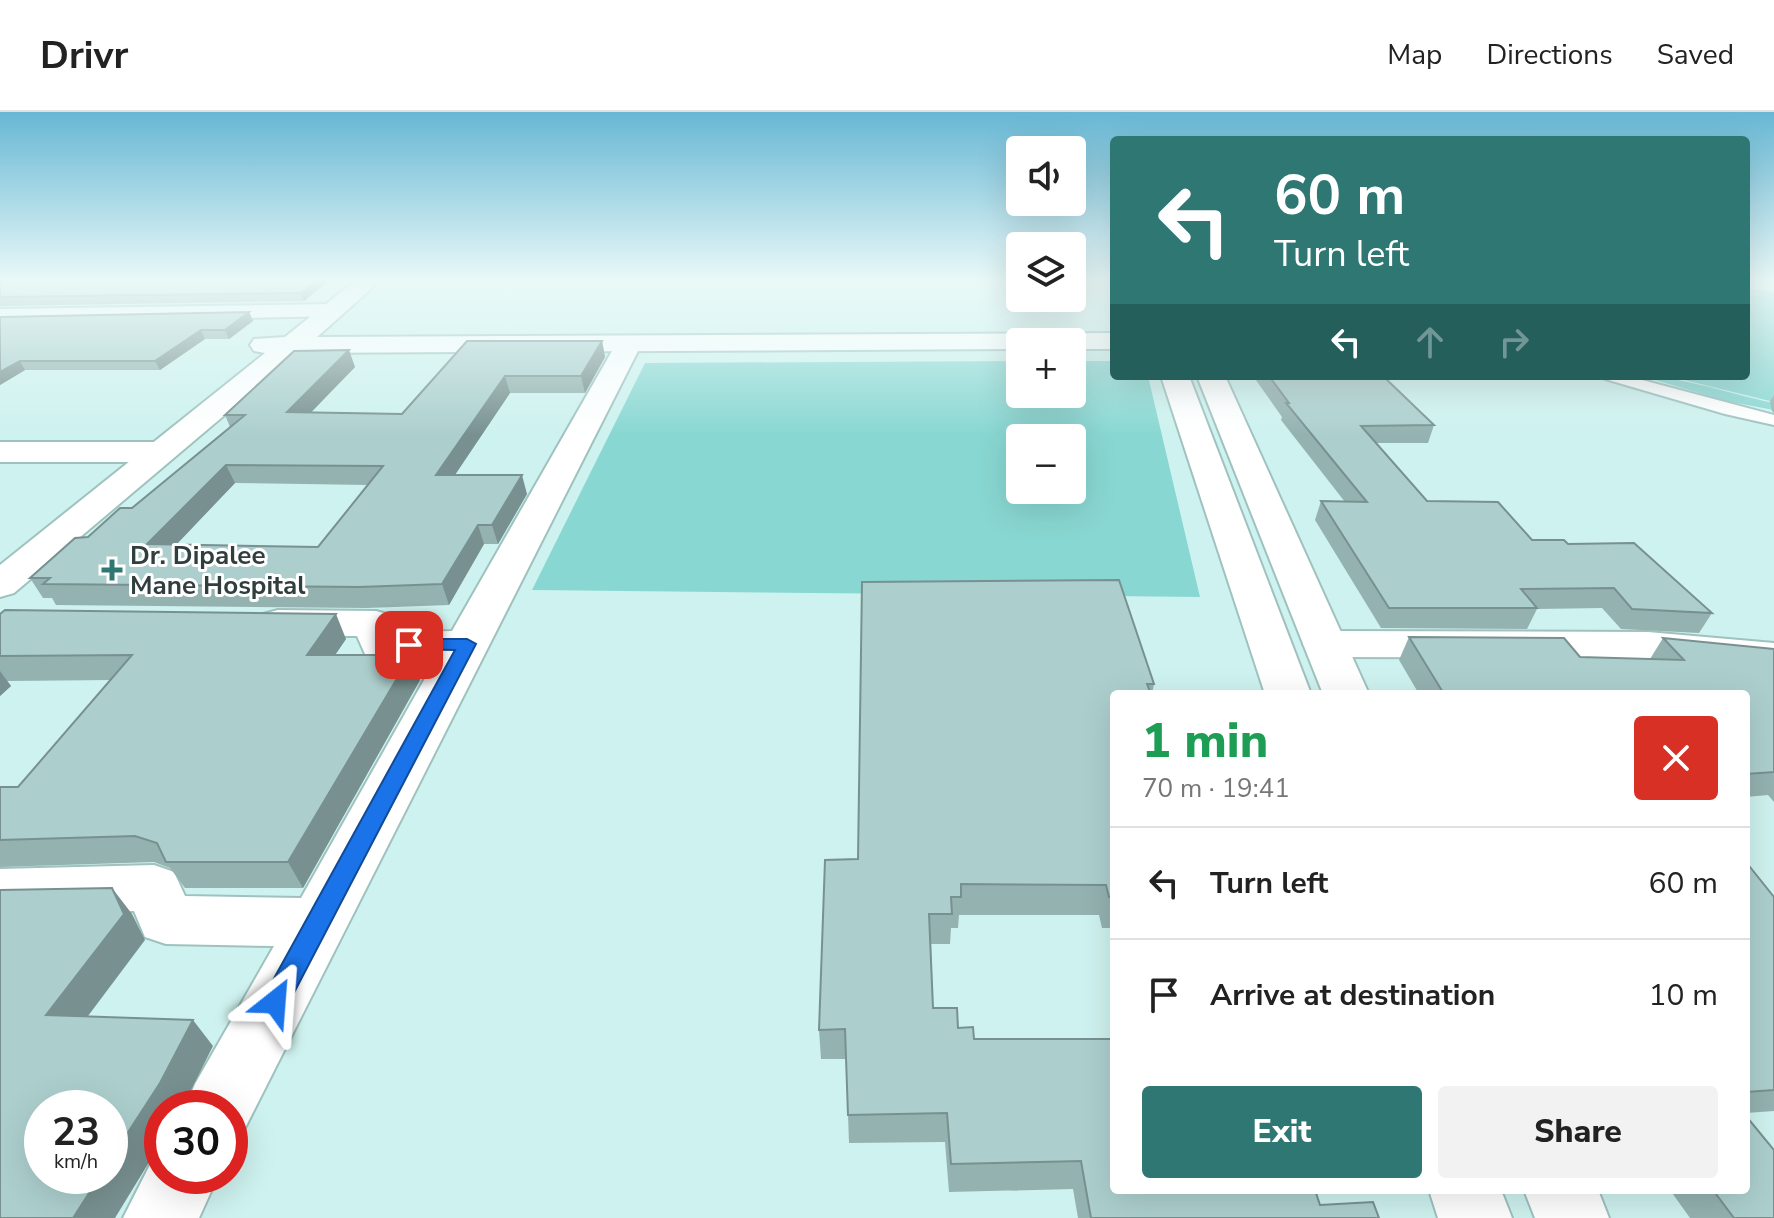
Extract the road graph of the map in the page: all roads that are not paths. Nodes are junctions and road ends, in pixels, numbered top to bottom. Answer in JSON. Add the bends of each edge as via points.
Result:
{"nodes":[{"id":1,"x":293,"y":332,"type":"edge"},
{"id":2,"x":1110,"y":341,"type":"edge"},
{"id":3,"x":273,"y":348,"type":"junction"},
{"id":4,"x":625,"y":351,"type":"junction"},
{"id":5,"x":1006,"y":351,"type":"edge"},
{"id":6,"x":1086,"y":351,"type":"edge"},
{"id":7,"x":1110,"y":351,"type":"edge"},
{"id":8,"x":1176,"y":380,"type":"edge"},
{"id":9,"x":1213,"y":380,"type":"edge"},
{"id":10,"x":1624,"y":380,"type":"edge"},
{"id":11,"x":1774,"y":420,"type":"edge"},
{"id":12,"x":0,"y":452,"type":"edge"},
{"id":13,"x":161,"y":452,"type":"junction"},
{"id":14,"x":123,"y":453,"type":"junction"},
{"id":15,"x":1205,"y":461,"type":"junction"},
{"id":16,"x":1248,"y":463,"type":"junction"},
{"id":17,"x":0,"y":549,"type":"edge"},
{"id":18,"x":5,"y":608,"type":"edge"},
{"id":19,"x":235,"y":622,"type":"edge"},
{"id":20,"x":467,"y":644,"type":"junction"},
{"id":21,"x":1324,"y":644,"type":"junction"},
{"id":22,"x":1774,"y":657,"type":"edge"},
{"id":23,"x":1287,"y":690,"type":"edge"},
{"id":24,"x":1344,"y":690,"type":"edge"},
{"id":25,"x":0,"y":892,"type":"edge"},
{"id":26,"x":318,"y":922,"type":"junction"},
{"id":27,"x":229,"y":1090,"type":"edge"},
{"id":28,"x":173,"y":1194,"type":"edge"},
{"id":29,"x":1466,"y":1194,"type":"edge"},
{"id":30,"x":1562,"y":1194,"type":"edge"},
{"id":31,"x":160,"y":1218,"type":"edge"},
{"id":32,"x":1475,"y":1218,"type":"edge"},
{"id":33,"x":1572,"y":1218,"type":"edge"}],
"edges":[{"from":1,"to":3,"type":"street"},
{"from":2,"to":3,"type":"street"},
{"from":3,"to":4,"type":"street"},
{"from":3,"to":13,"type":"street"},
{"from":3,"to":14,"type":"street"},
{"from":4,"to":5,"type":"street"},
{"from":4,"to":20,"type":"street"},
{"from":6,"to":7,"type":"street"},
{"from":8,"to":15,"type":"street"},
{"from":9,"to":16,"type":"street"},
{"from":10,"to":11,"type":"lane"},
{"from":12,"to":14,"type":"street"},
{"from":13,"to":14,"type":"street"},
{"from":13,"to":18,"type":"street"},
{"from":14,"to":17,"type":"street"},
{"from":15,"to":16,"type":"street"},
{"from":15,"to":23,"type":"street"},
{"from":16,"to":21,"type":"street"},
{"from":19,"to":20,"type":"street","via":[[376,624],[380,645]]},
{"from":20,"to":26,"type":"street"},
{"from":21,"to":22,"type":"street","via":[[1648,645]]},
{"from":21,"to":24,"type":"street"},
{"from":25,"to":26,"type":"street","via":[[154,888],[166,920]]},
{"from":26,"to":27,"type":"street"},
{"from":28,"to":31,"type":"street"},
{"from":29,"to":32,"type":"street"},
{"from":30,"to":33,"type":"street"}]}
